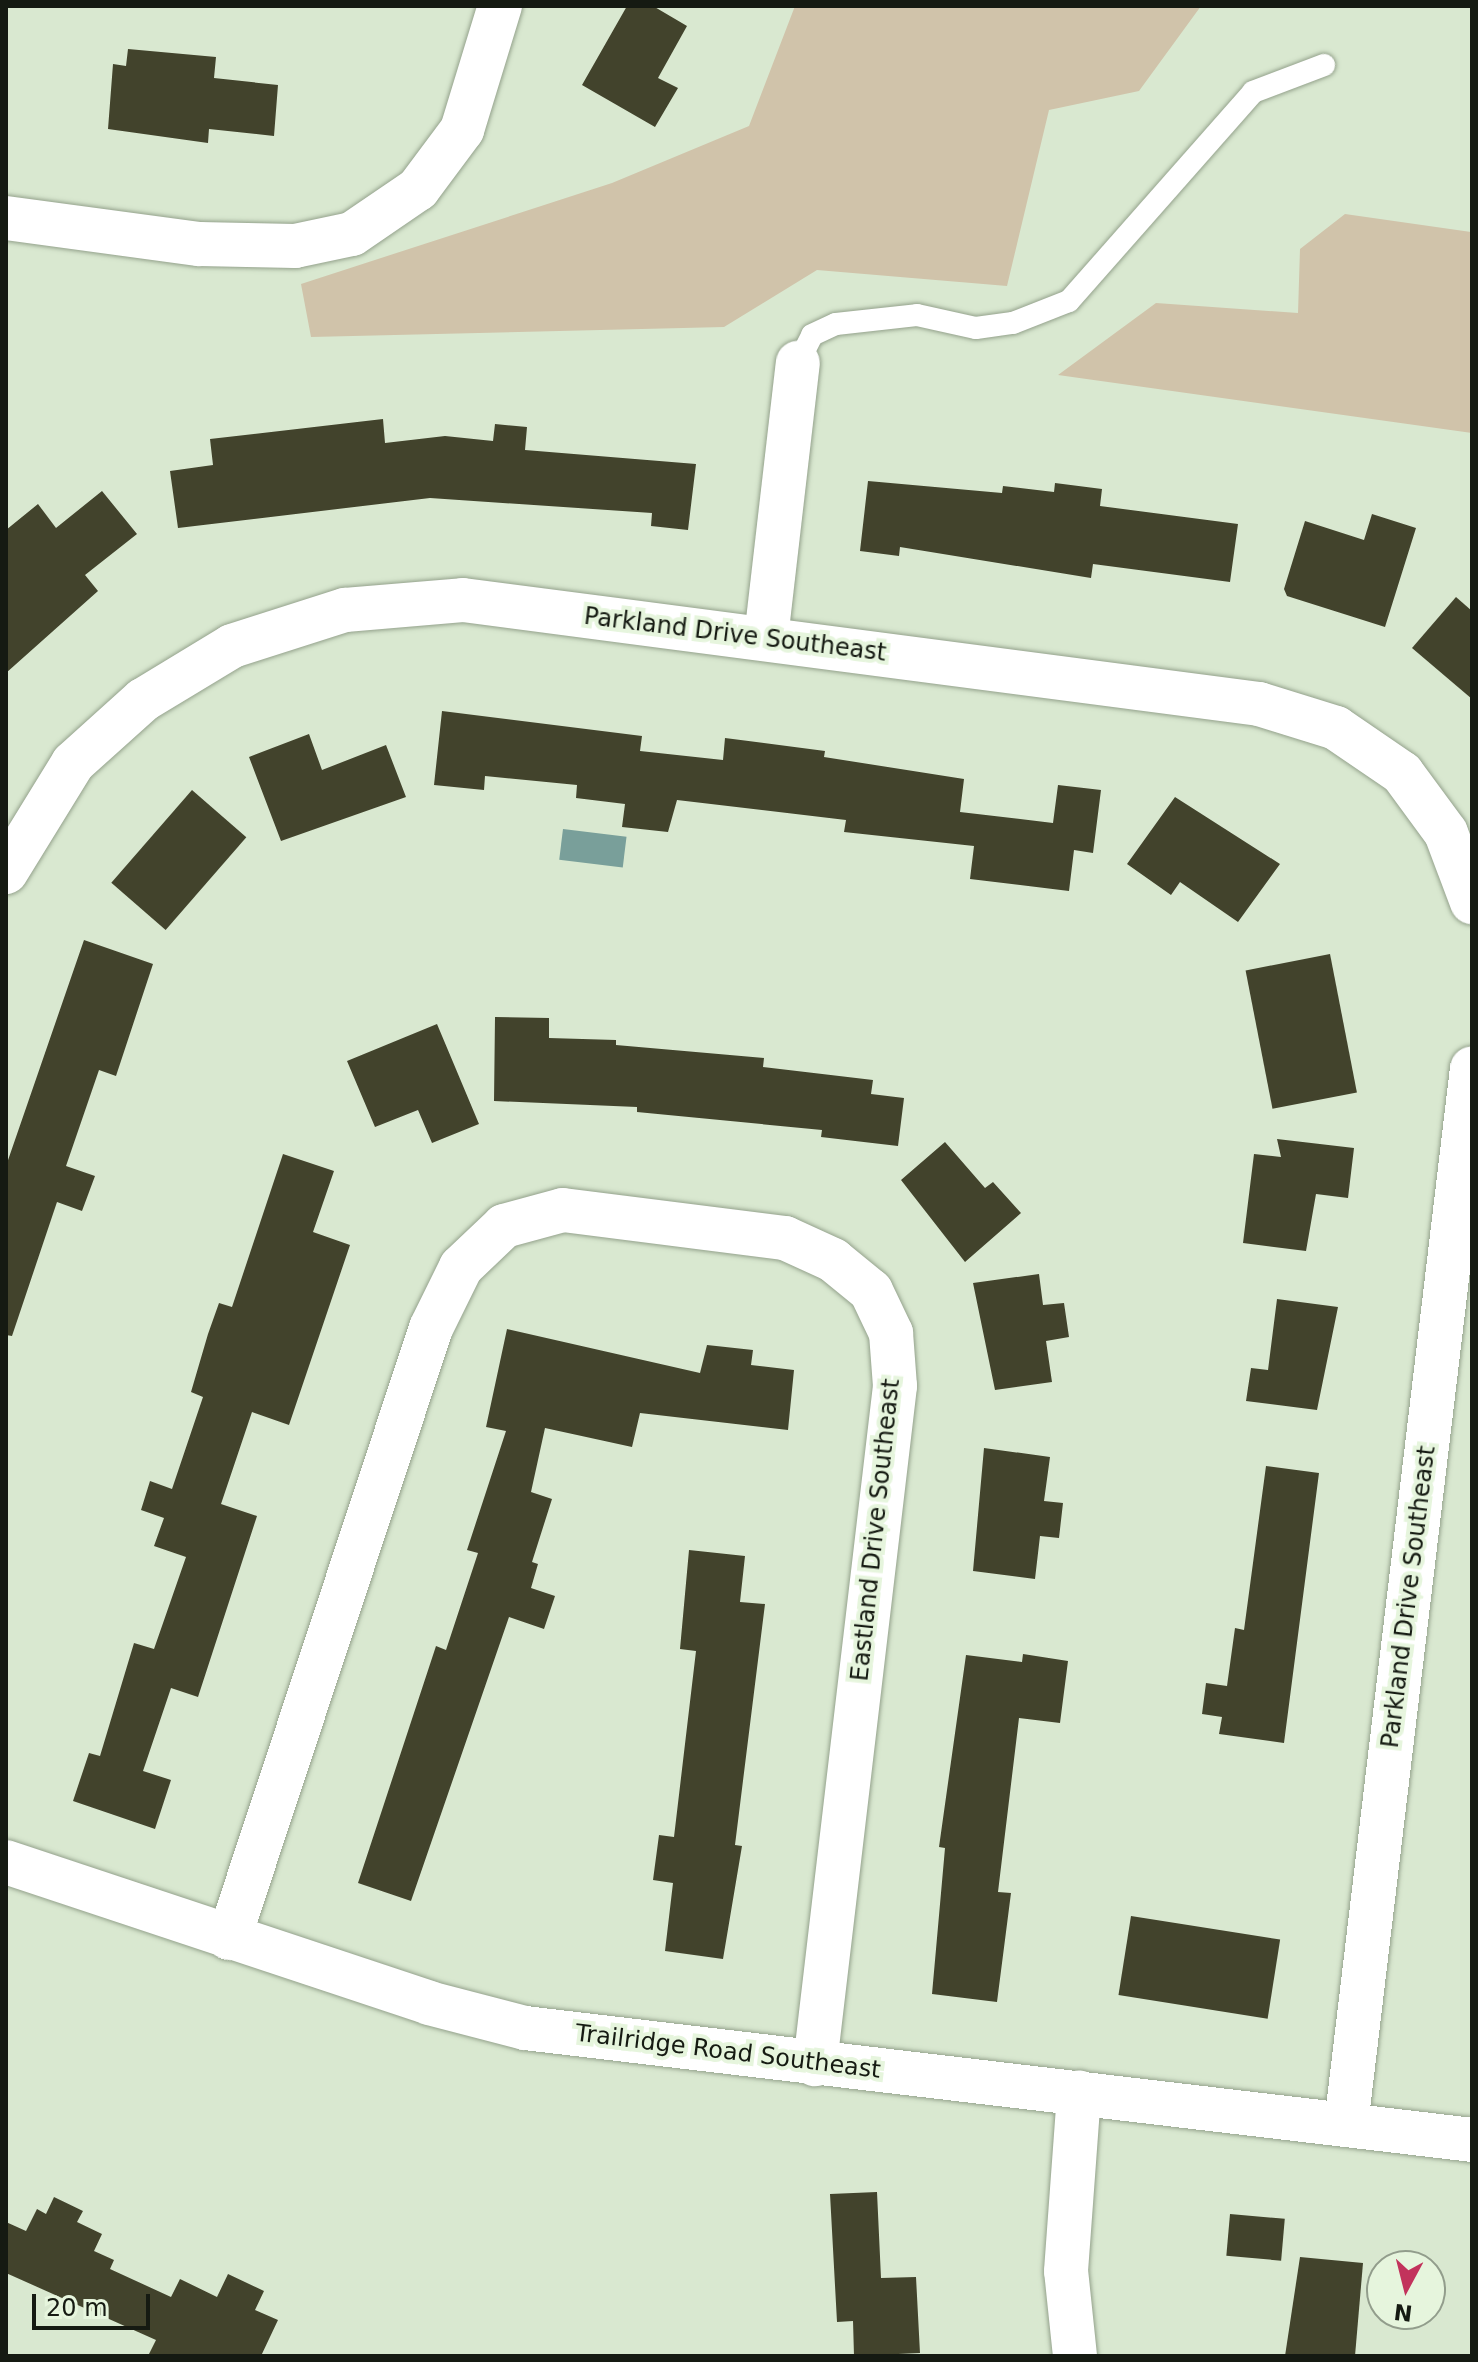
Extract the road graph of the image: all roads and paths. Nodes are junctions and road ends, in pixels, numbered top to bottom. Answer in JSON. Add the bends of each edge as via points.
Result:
{"nodes":[{"id":1,"x":500,"y":6,"type":"edge"},
{"id":2,"x":1324,"y":65,"type":"dead end"},
{"id":3,"x":6,"y":218,"type":"edge"},
{"id":4,"x":798,"y":363,"type":"joint"},
{"id":5,"x":766,"y":638,"type":"junction"},
{"id":6,"x":6,"y":872,"type":"edge"},
{"id":7,"x":1472,"y":902,"type":"edge"},
{"id":8,"x":1472,"y":1068,"type":"edge"},
{"id":9,"x":6,"y":1862,"type":"edge"},
{"id":10,"x":229,"y":1938,"type":"junction"},
{"id":11,"x":815,"y":2064,"type":"junction"},
{"id":12,"x":1079,"y":2092,"type":"junction"},
{"id":13,"x":1346,"y":2125,"type":"junction"},
{"id":14,"x":1472,"y":2140,"type":"edge"},
{"id":15,"x":1075,"y":2356,"type":"edge"}],
"edges":[{"from":1,"to":3,"type":"street","via":[[462,130],[418,189],[352,234],[295,246],[199,244]]},
{"from":2,"to":4,"type":"lane","via":[[1253,92],[1069,301],[1013,323],[976,328],[917,315],[836,324],[812,335]]},
{"from":4,"to":5,"type":"street"},
{"from":5,"to":6,"type":"street","name":"Parkland Drive Southeast","via":[[463,600],[345,610],[232,646],[143,700],[73,763]]},
{"from":5,"to":7,"type":"street","name":"Parkland Drive Southeast","via":[[1259,704],[1336,728],[1402,773],[1446,833]]},
{"from":8,"to":13,"type":"street","name":"Parkland Drive Southeast"},
{"from":9,"to":10,"type":"street","name":"Trailridge Road Southeast"},
{"from":10,"to":11,"type":"street","name":"Trailridge Road Southeast","via":[[525,2028]]},
{"from":10,"to":11,"type":"street","name":"Eastland Drive Southeast","via":[[431,1328],[461,1267],[504,1226],[563,1210],[785,1238],[833,1260],[871,1291],[891,1333],[895,1386]]},
{"from":11,"to":12,"type":"street","name":"Trailridge Road Southeast"},
{"from":12,"to":13,"type":"street","name":"Trailridge Road Southeast"},
{"from":12,"to":15,"type":"street","via":[[1066,2271]]},
{"from":13,"to":14,"type":"street","name":"Trailridge Road Southeast"}]}
